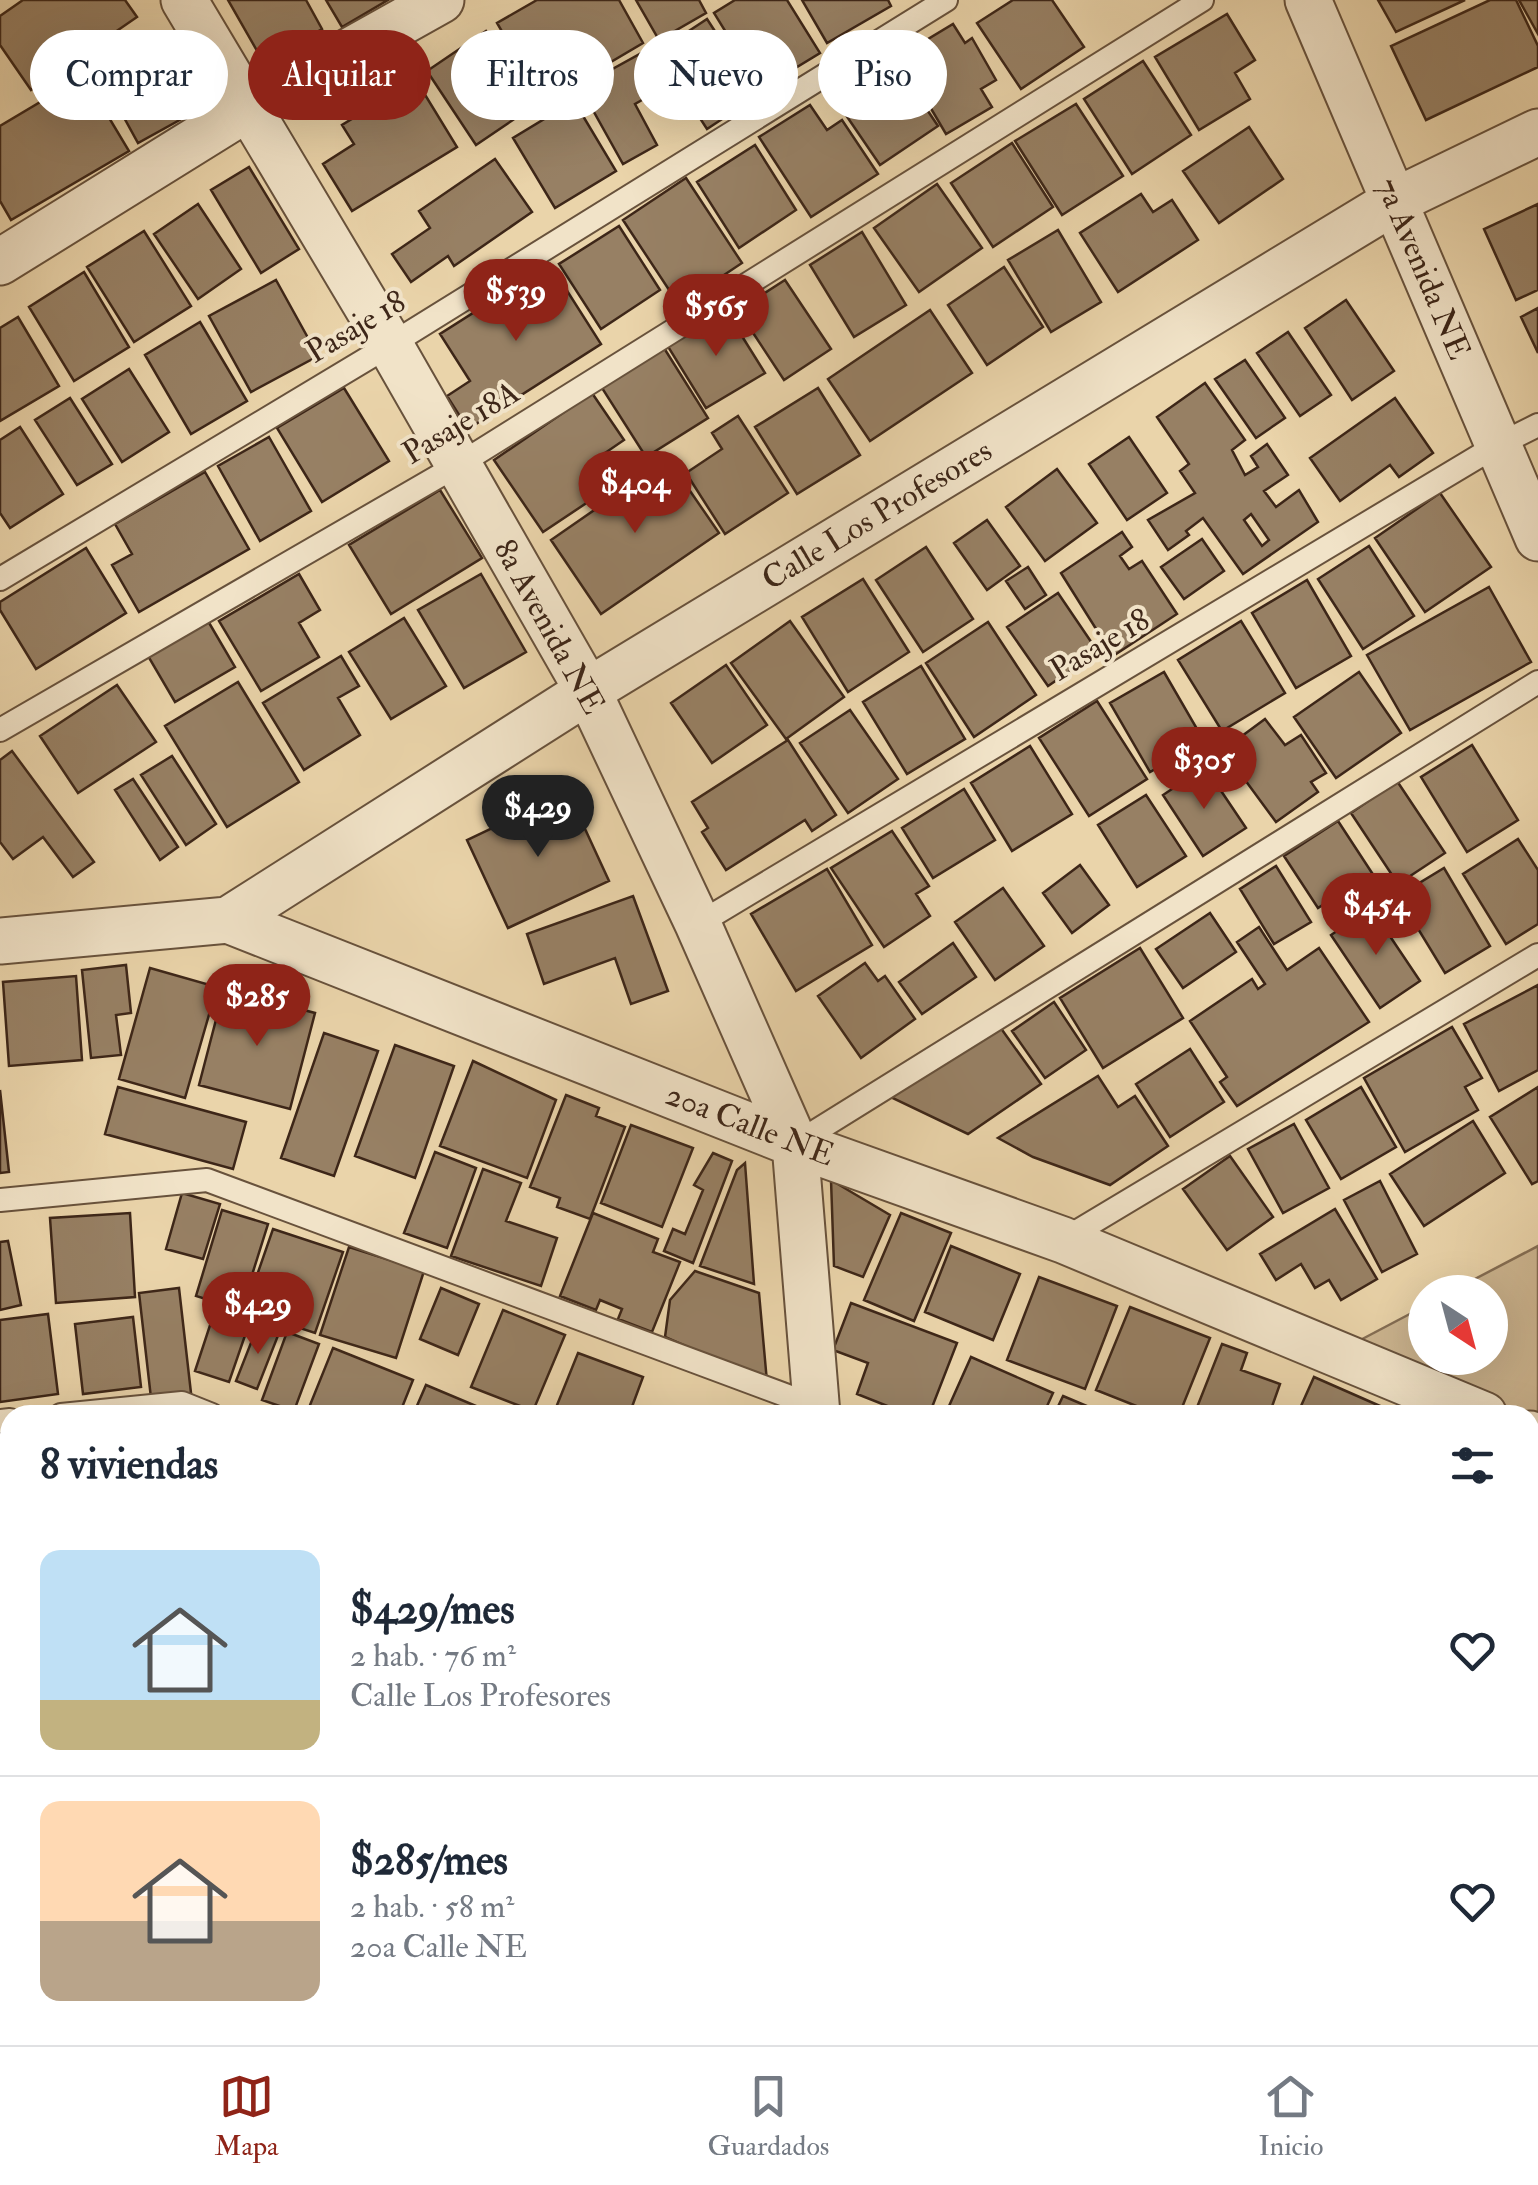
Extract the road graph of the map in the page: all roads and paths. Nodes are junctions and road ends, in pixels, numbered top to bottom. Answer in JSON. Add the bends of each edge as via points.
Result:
{"nodes":[{"id":1,"x":184,"y":0,"type":"edge"},
{"id":2,"x":441,"y":0,"type":"edge"},
{"id":3,"x":946,"y":0,"type":"edge"},
{"id":4,"x":1202,"y":0,"type":"edge"},
{"id":5,"x":1308,"y":0,"type":"edge"},
{"id":6,"x":387,"y":30,"type":"edge"},
{"id":7,"x":248,"y":108,"type":"joint"},
{"id":8,"x":255,"y":120,"type":"edge"},
{"id":9,"x":1538,"y":132,"type":"edge"},
{"id":10,"x":1395,"y":201,"type":"junction"},
{"id":11,"x":0,"y":262,"type":"edge"},
{"id":12,"x":390,"y":344,"type":"junction"},
{"id":13,"x":1538,"y":425,"type":"edge"},
{"id":14,"x":1496,"y":446,"type":"junction"},
{"id":15,"x":458,"y":465,"type":"junction"},
{"id":16,"x":1538,"y":538,"type":"edge"},
{"id":17,"x":0,"y":579,"type":"edge"},
{"id":18,"x":1538,"y":682,"type":"edge"},
{"id":19,"x":588,"y":691,"type":"junction"},
{"id":20,"x":0,"y":730,"type":"edge"},
{"id":21,"x":228,"y":920,"type":"junction"},
{"id":22,"x":698,"y":924,"type":"junction"},
{"id":23,"x":0,"y":942,"type":"edge"},
{"id":24,"x":1538,"y":955,"type":"edge"},
{"id":25,"x":795,"y":1144,"type":"junction"},
{"id":26,"x":0,"y":1200,"type":"edge"},
{"id":27,"x":1063,"y":1240,"type":"junction"},
{"id":28,"x":162,"y":1405,"type":"edge"},
{"id":29,"x":187,"y":1405,"type":"edge"},
{"id":30,"x":805,"y":1405,"type":"edge"},
{"id":31,"x":823,"y":1405,"type":"edge"},
{"id":32,"x":1460,"y":1405,"type":"edge"}],
"edges":[{"from":1,"to":7,"type":"street","name":"8a Avenida NE"},
{"from":2,"to":6,"type":"street"},
{"from":3,"to":12,"type":"lane","name":"Pasaje 18"},
{"from":4,"to":15,"type":"lane","name":"Pasaje 18A"},
{"from":5,"to":10,"type":"street","name":"7a Avenida NE"},
{"from":7,"to":11,"type":"street"},
{"from":8,"to":12,"type":"street","name":"8a Avenida NE"},
{"from":9,"to":10,"type":"street","name":"Calle Los Profesores"},
{"from":10,"to":14,"type":"street","name":"7a Avenida NE"},
{"from":10,"to":19,"type":"street","name":"Calle Los Profesores"},
{"from":12,"to":15,"type":"street","name":"8a Avenida NE"},
{"from":12,"to":17,"type":"lane","name":"Pasaje 18"},
{"from":13,"to":14,"type":"lane","name":"Pasaje 18"},
{"from":14,"to":16,"type":"street","name":"7a Avenida NE"},
{"from":14,"to":22,"type":"lane","name":"Pasaje 18"},
{"from":15,"to":19,"type":"street","name":"8a Avenida NE"},
{"from":15,"to":20,"type":"lane","name":"Pasaje 18A"},
{"from":18,"to":25,"type":"lane"},
{"from":19,"to":21,"type":"street","name":"Calle Los Profesores"},
{"from":19,"to":22,"type":"street","name":"8a Avenida NE"},
{"from":21,"to":23,"type":"street","name":"20a Calle NE"},
{"from":21,"to":25,"type":"street","name":"20a Calle NE"},
{"from":22,"to":25,"type":"street","name":"8a Avenida NE"},
{"from":24,"to":27,"type":"lane"},
{"from":25,"to":27,"type":"street","name":"20a Calle NE"},
{"from":25,"to":31,"type":"street","name":"8a Avenida NE"},
{"from":26,"to":30,"type":"lane","via":[[207,1180]]},
{"from":27,"to":32,"type":"street","name":"20a Calle NE"},
{"from":28,"to":29,"type":"lane"}]}
